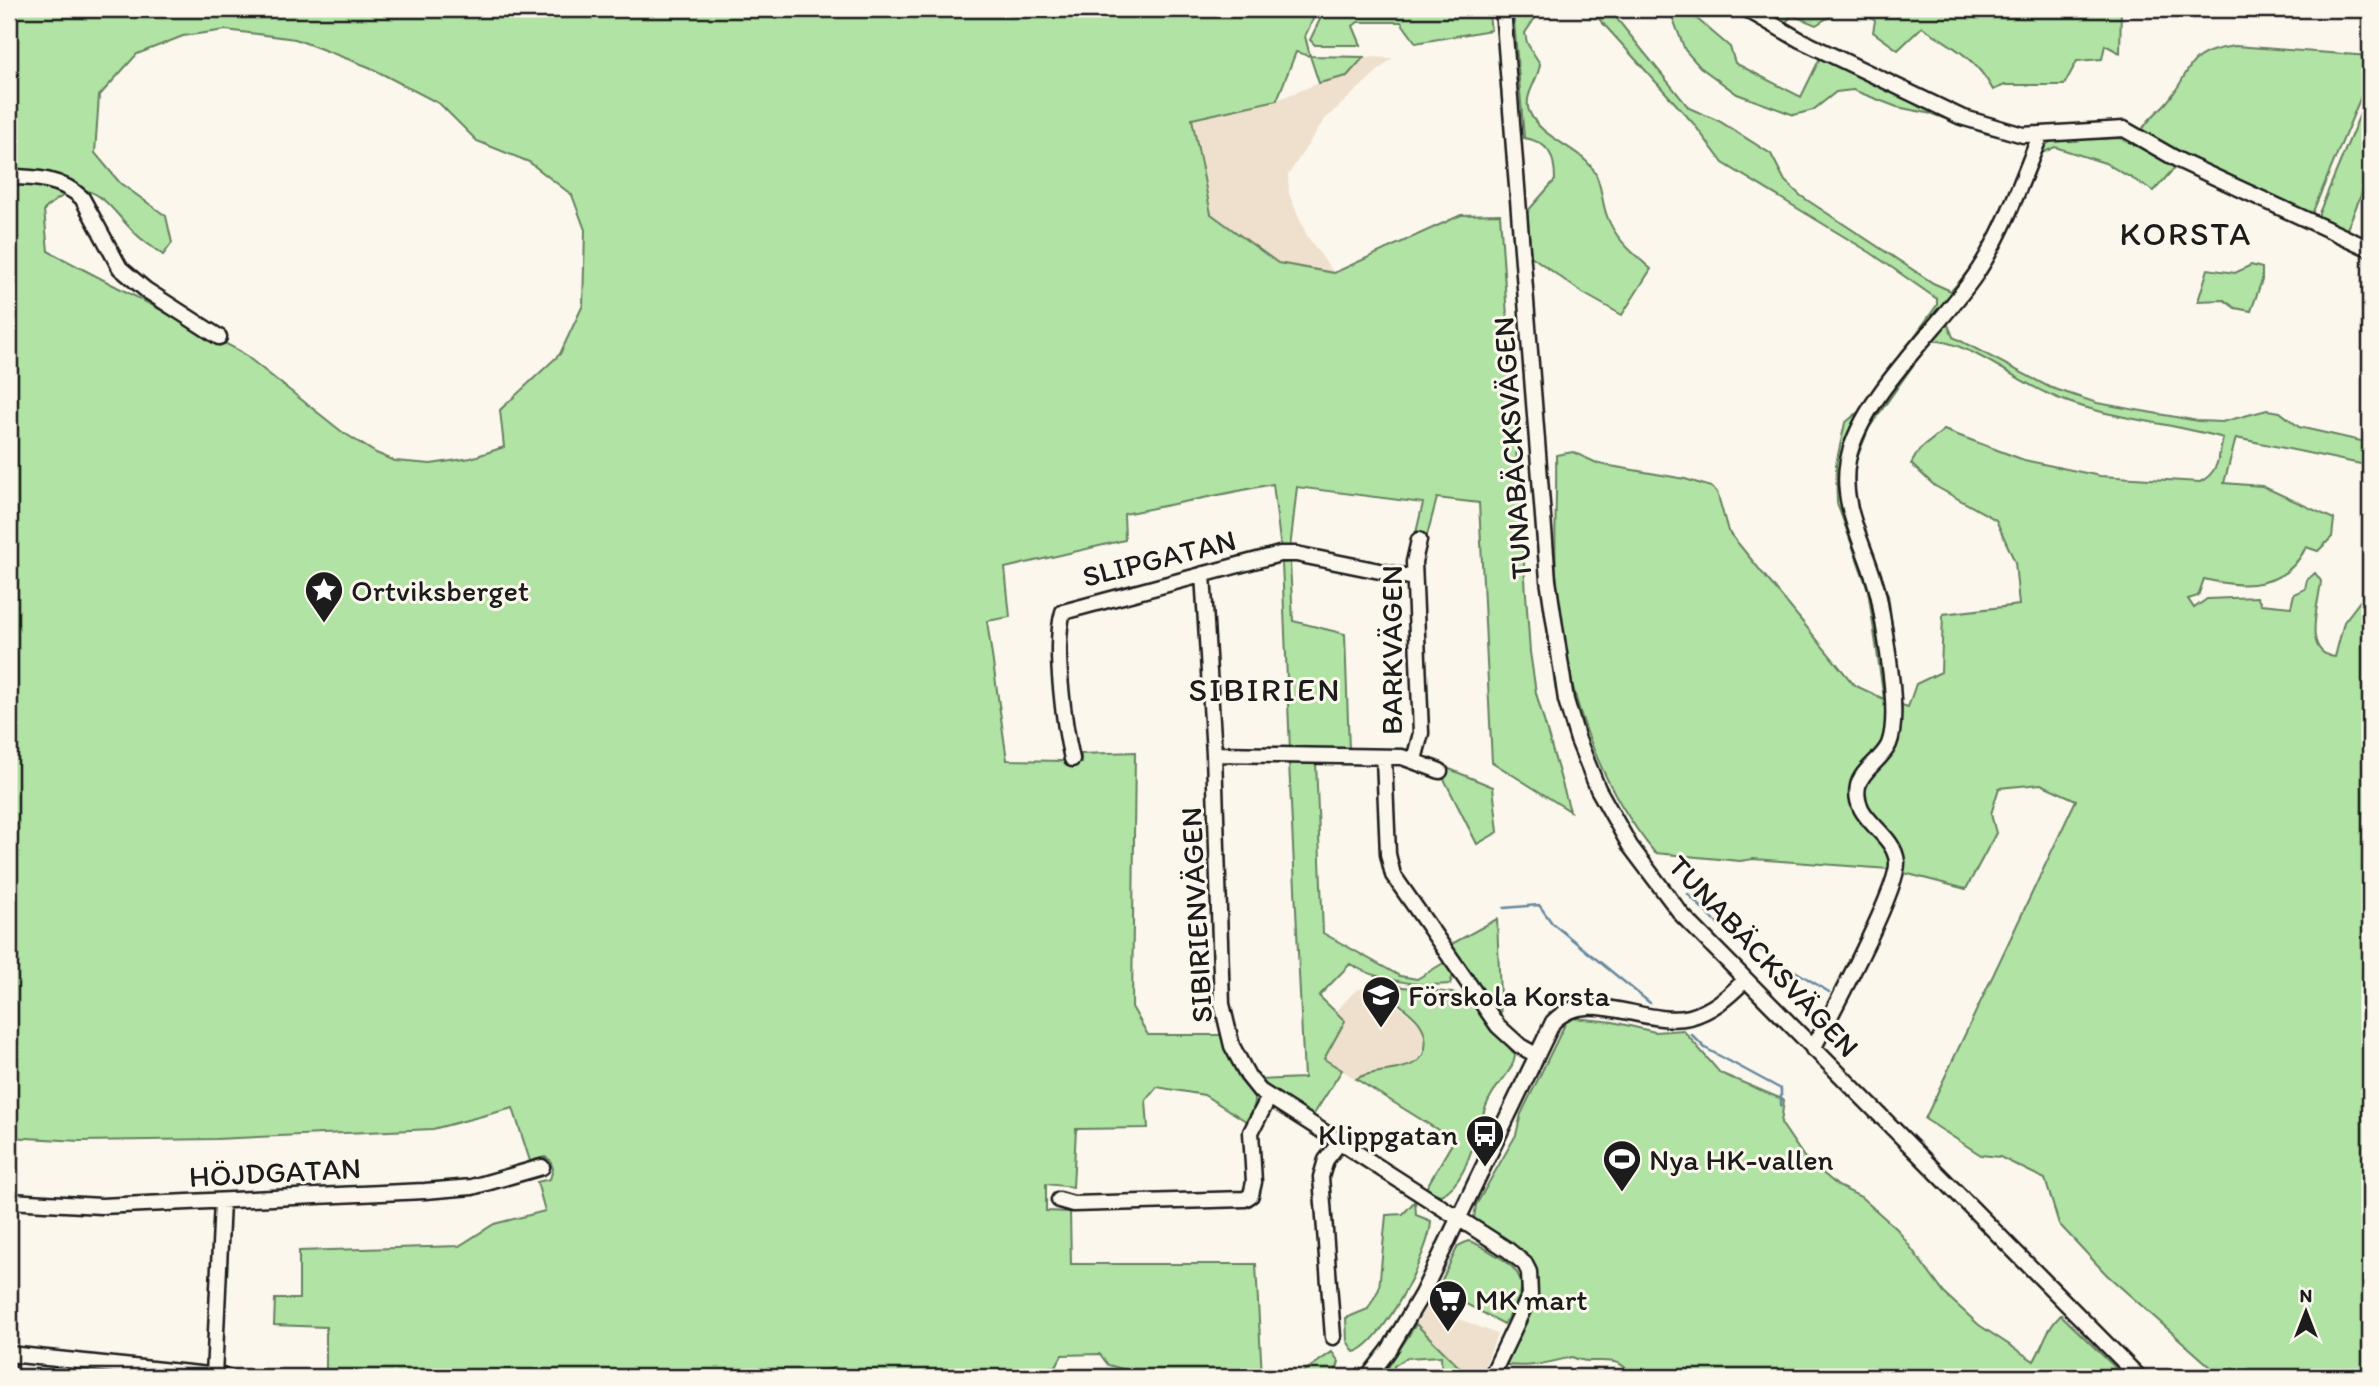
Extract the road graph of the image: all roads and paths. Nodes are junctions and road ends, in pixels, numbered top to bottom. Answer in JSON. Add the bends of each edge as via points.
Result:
{"nodes":[{"id":1,"x":1503,"y":9,"type":"edge"},
{"id":2,"x":1746,"y":9,"type":"edge"},
{"id":3,"x":2040,"y":136,"type":"junction"},
{"id":4,"x":9,"y":177,"type":"edge"},
{"id":5,"x":2370,"y":249,"type":"edge"},
{"id":6,"x":219,"y":337,"type":"dead end"},
{"id":7,"x":1419,"y":540,"type":"dead end"},
{"id":8,"x":1203,"y":574,"type":"junction"},
{"id":9,"x":1414,"y":578,"type":"junction"},
{"id":10,"x":1214,"y":754,"type":"junction"},
{"id":11,"x":1384,"y":758,"type":"junction"},
{"id":12,"x":1072,"y":759,"type":"dead end"},
{"id":13,"x":1414,"y":760,"type":"junction"},
{"id":14,"x":1440,"y":771,"type":"dead end"},
{"id":15,"x":1744,"y":981,"type":"junction"},
{"id":16,"x":1813,"y":1049,"type":"junction"},
{"id":17,"x":1536,"y":1055,"type":"junction"},
{"id":18,"x":1269,"y":1097,"type":"junction"},
{"id":19,"x":1340,"y":1142,"type":"junction"},
{"id":20,"x":542,"y":1167,"type":"dead end"},
{"id":21,"x":1059,"y":1200,"type":"dead end"},
{"id":22,"x":9,"y":1201,"type":"edge"},
{"id":23,"x":222,"y":1201,"type":"junction"},
{"id":24,"x":1461,"y":1218,"type":"junction"},
{"id":25,"x":1333,"y":1337,"type":"dead end"},
{"id":26,"x":9,"y":1354,"type":"edge"},
{"id":27,"x":9,"y":1371,"type":"edge"},
{"id":28,"x":12,"y":1377,"type":"edge"},
{"id":29,"x":221,"y":1377,"type":"edge"},
{"id":30,"x":1368,"y":1377,"type":"edge"},
{"id":31,"x":1491,"y":1377,"type":"edge"},
{"id":32,"x":2139,"y":1377,"type":"edge"}],
"edges":[{"from":1,"to":15,"type":"street","name":"TUNABÄCKSVÄGEN","via":[[1546,557],[1566,700],[1598,789],[1630,846],[1682,915]]},
{"from":2,"to":3,"type":"street","via":[[1961,117]]},
{"from":3,"to":5,"type":"street","via":[[2124,130],[2180,161]]},
{"from":3,"to":16,"type":"street","via":[[1982,265],[1862,424],[1848,462],[1847,499],[1877,590],[1894,706],[1888,748],[1861,779],[1859,802],[1866,817],[1894,847],[1897,871]]},
{"from":4,"to":6,"type":"street","via":[[44,179],[73,190],[82,198],[120,268]]},
{"from":7,"to":9,"type":"street","name":"BARKVÄGEN"},
{"from":8,"to":9,"type":"street","name":"SLIPGATAN","via":[[1296,554]]},
{"from":8,"to":10,"type":"street","name":"SIBIRIENVÄGEN"},
{"from":8,"to":12,"type":"street","name":"SLIPGATAN","via":[[1063,612],[1060,648],[1066,739]]},
{"from":9,"to":13,"type":"street","name":"BARKVÄGEN","via":[[1421,733]]},
{"from":10,"to":11,"type":"street"},
{"from":10,"to":18,"type":"street","name":"SIBIRIENVÄGEN","via":[[1226,1026],[1248,1076]]},
{"from":11,"to":13,"type":"street"},
{"from":11,"to":17,"type":"street","via":[[1393,875],[1498,1026]]},
{"from":13,"to":14,"type":"street"},
{"from":15,"to":16,"type":"street","name":"TUNABÄCKSVÄGEN"},
{"from":15,"to":17,"type":"street","via":[[1707,1011],[1676,1019],[1589,1006],[1568,1010],[1553,1022]]},
{"from":16,"to":32,"type":"street","name":"TUNABÄCKSVÄGEN"},
{"from":17,"to":24,"type":"street"},
{"from":18,"to":19,"type":"street","name":"SIBIRIENVÄGEN"},
{"from":18,"to":21,"type":"street","via":[[1252,1125],[1254,1182],[1245,1199],[1073,1204]]},
{"from":19,"to":24,"type":"street","name":"SIBIRIENVÄGEN"},
{"from":19,"to":25,"type":"street","via":[[1326,1160],[1321,1177]]},
{"from":20,"to":23,"type":"street","name":"HÖJDGATAN","via":[[472,1187]]},
{"from":22,"to":23,"type":"street","name":"HÖJDGATAN","via":[[102,1206]]},
{"from":23,"to":29,"type":"street"},
{"from":24,"to":30,"type":"street","via":[[1407,1322]]},
{"from":24,"to":31,"type":"street","via":[[1508,1250],[1529,1272],[1530,1295]]},
{"from":26,"to":29,"type":"street"},
{"from":27,"to":28,"type":"street"}]}
